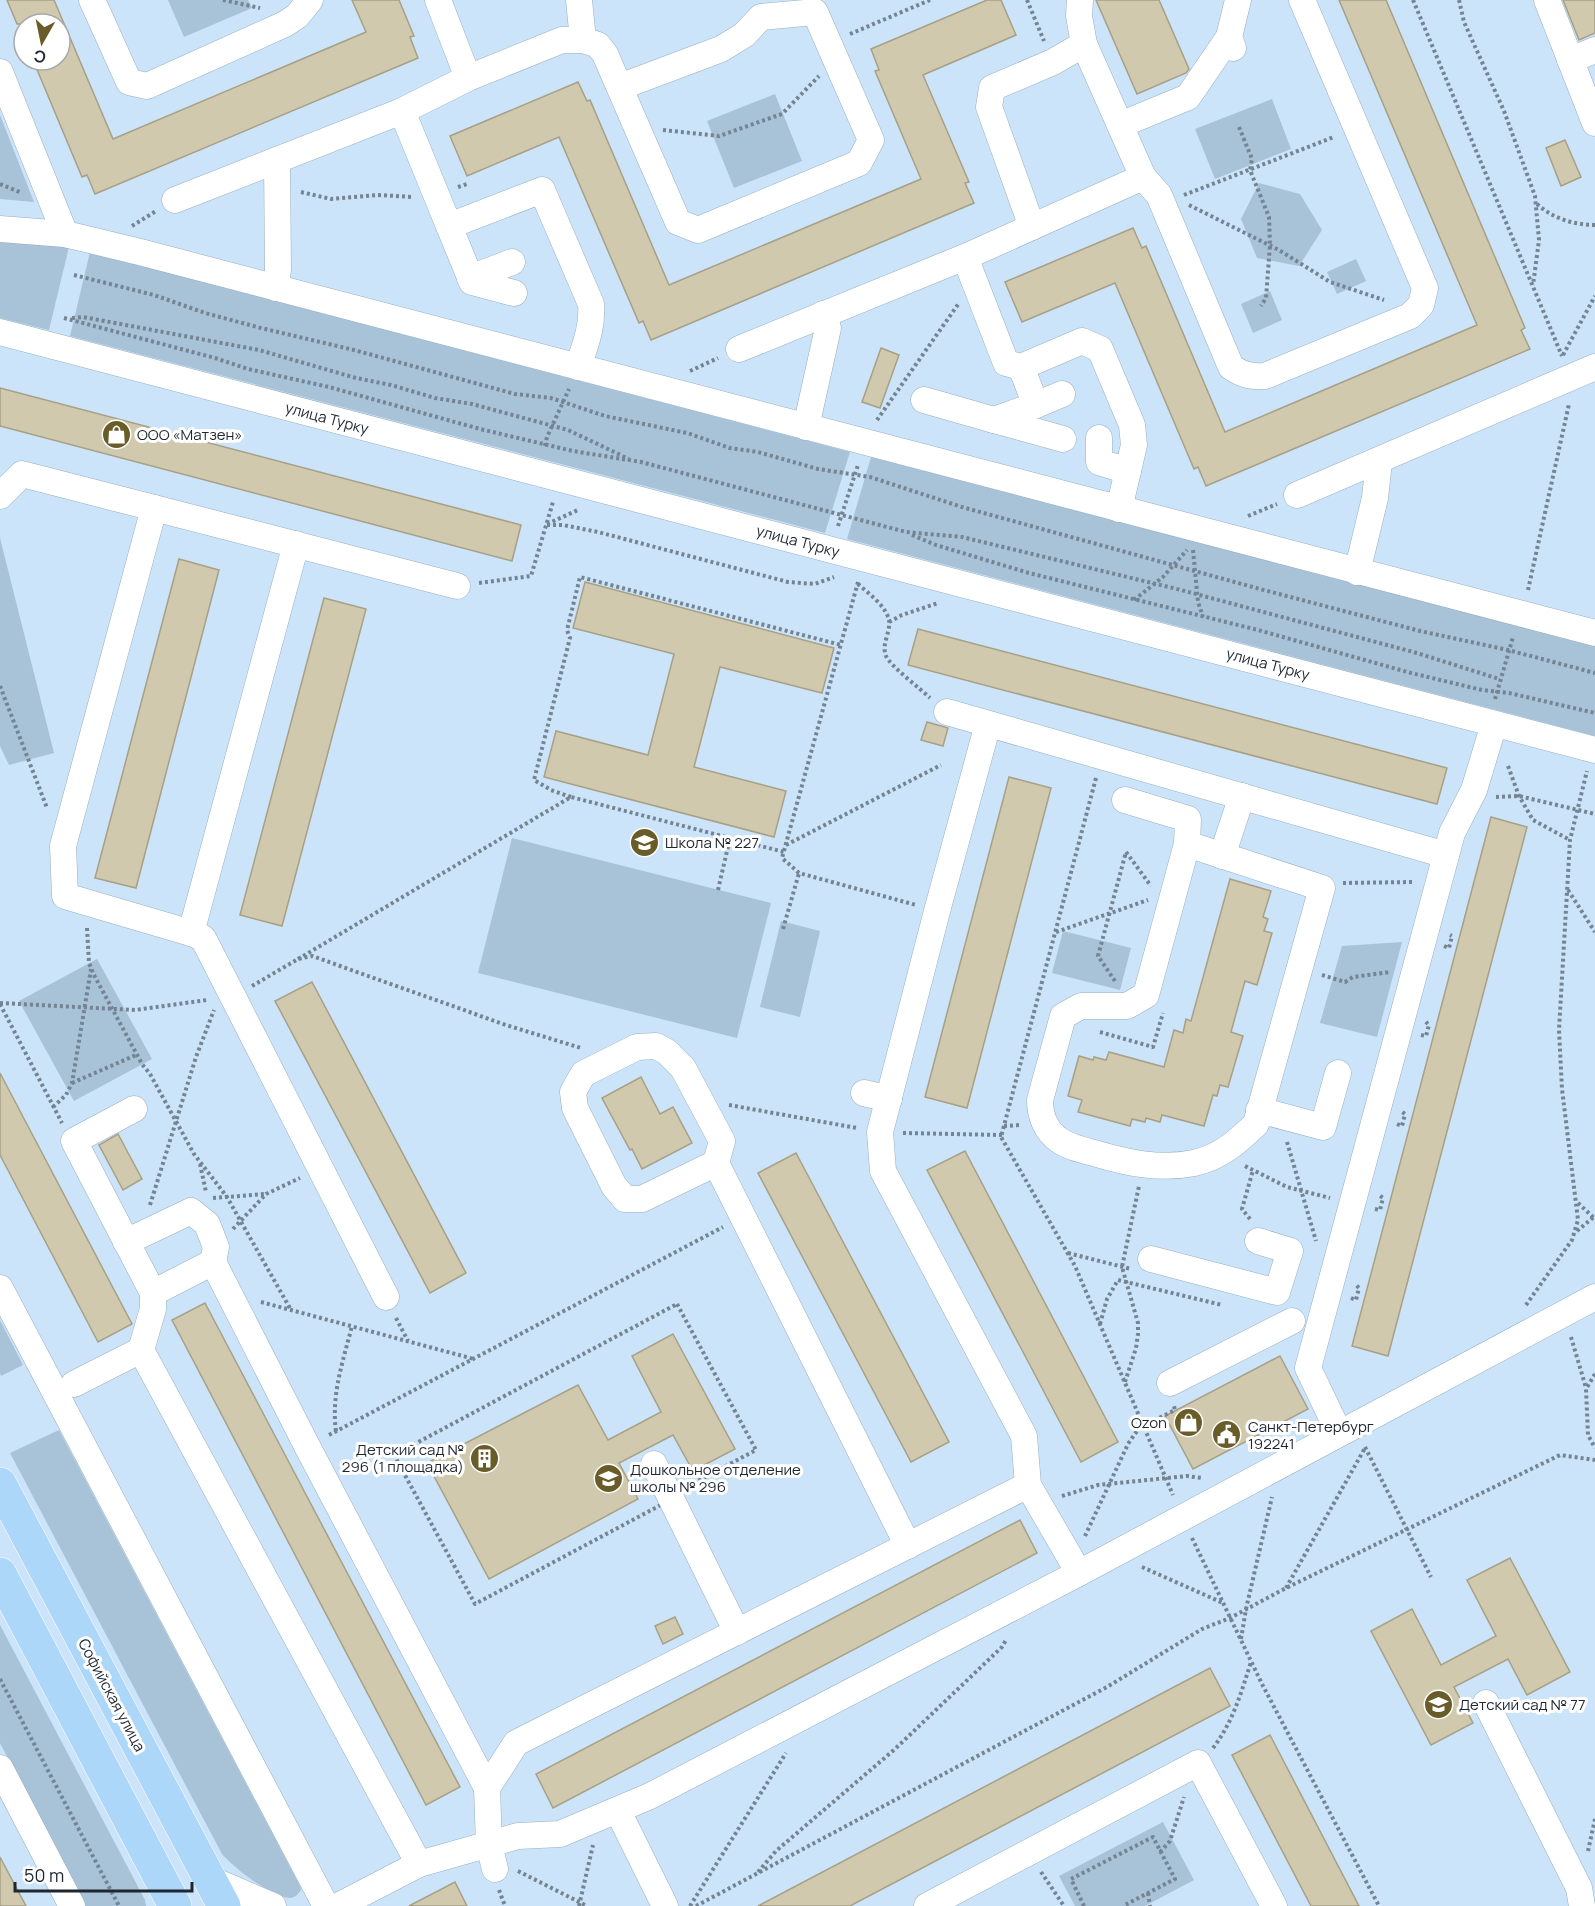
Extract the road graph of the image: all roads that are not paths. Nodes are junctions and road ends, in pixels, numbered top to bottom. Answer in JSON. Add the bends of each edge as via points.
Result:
{"nodes":[{"id":1,"x":92,"y":0,"type":"edge"},
{"id":2,"x":310,"y":0,"type":"edge"},
{"id":3,"x":438,"y":0,"type":"edge"},
{"id":4,"x":579,"y":0,"type":"edge"},
{"id":5,"x":1080,"y":0,"type":"edge"},
{"id":6,"x":1238,"y":0,"type":"edge"},
{"id":7,"x":1302,"y":0,"type":"edge"},
{"id":8,"x":1546,"y":0,"type":"edge"},
{"id":9,"x":583,"y":40,"type":"junction"},
{"id":10,"x":1084,"y":44,"type":"junction"},
{"id":11,"x":1595,"y":50,"type":"edge"},
{"id":12,"x":1570,"y":60,"type":"junction"},
{"id":13,"x":0,"y":72,"type":"edge"},
{"id":14,"x":468,"y":78,"type":"junction"},
{"id":15,"x":620,"y":87,"type":"junction"},
{"id":16,"x":402,"y":111,"type":"junction"},
{"id":17,"x":1595,"y":123,"type":"edge"},
{"id":18,"x":1120,"y":125,"type":"junction"},
{"id":19,"x":277,"y":160,"type":"junction"},
{"id":20,"x":1143,"y":177,"type":"junction"},
{"id":21,"x":168,"y":204,"type":"road end"},
{"id":22,"x":449,"y":226,"type":"junction"},
{"id":23,"x":1032,"y":226,"type":"junction"},
{"id":24,"x":0,"y":229,"type":"edge"},
{"id":25,"x":65,"y":234,"type":"junction"},
{"id":26,"x":965,"y":257,"type":"junction"},
{"id":27,"x":512,"y":262,"type":"dead end"},
{"id":28,"x":470,"y":278,"type":"junction"},
{"id":29,"x":276,"y":288,"type":"junction"},
{"id":30,"x":514,"y":293,"type":"dead end"},
{"id":31,"x":824,"y":314,"type":"junction"},
{"id":32,"x":0,"y":332,"type":"edge"},
{"id":33,"x":733,"y":352,"type":"road end"},
{"id":34,"x":1021,"y":367,"type":"junction"},
{"id":35,"x":1595,"y":367,"type":"edge"},
{"id":36,"x":579,"y":368,"type":"junction"},
{"id":37,"x":1062,"y":394,"type":"dead end"},
{"id":38,"x":924,"y":400,"type":"dead end"},
{"id":39,"x":1036,"y":405,"type":"junction"},
{"id":40,"x":994,"y":420,"type":"junction"},
{"id":41,"x":806,"y":427,"type":"junction"},
{"id":42,"x":1099,"y":438,"type":"dead end"},
{"id":43,"x":1063,"y":440,"type":"dead end"},
{"id":44,"x":1379,"y":461,"type":"junction"},
{"id":45,"x":1128,"y":471,"type":"junction"},
{"id":46,"x":0,"y":496,"type":"edge"},
{"id":47,"x":1288,"y":499,"type":"road end"},
{"id":48,"x":154,"y":508,"type":"junction"},
{"id":49,"x":1119,"y":509,"type":"junction"},
{"id":50,"x":296,"y":544,"type":"junction"},
{"id":51,"x":1357,"y":572,"type":"junction"},
{"id":52,"x":457,"y":586,"type":"road end"},
{"id":53,"x":1595,"y":633,"type":"edge"},
{"id":54,"x":947,"y":712,"type":"road end"},
{"id":55,"x":988,"y":724,"type":"junction"},
{"id":56,"x":1494,"y":724,"type":"junction"},
{"id":57,"x":1591,"y":759,"type":"edge"},
{"id":58,"x":1242,"y":796,"type":"junction"},
{"id":59,"x":1125,"y":800,"type":"dead end"},
{"id":60,"x":1187,"y":844,"type":"junction"},
{"id":61,"x":1446,"y":855,"type":"junction"},
{"id":62,"x":1222,"y":856,"type":"junction"},
{"id":63,"x":191,"y":933,"type":"junction"},
{"id":64,"x":1338,"y":1073,"type":"dead end"},
{"id":65,"x":134,"y":1109,"type":"dead end"},
{"id":66,"x":1269,"y":1113,"type":"junction"},
{"id":67,"x":716,"y":1163,"type":"junction"},
{"id":68,"x":134,"y":1238,"type":"junction"},
{"id":69,"x":1258,"y":1241,"type":"road end"},
{"id":70,"x":214,"y":1255,"type":"junction"},
{"id":71,"x":1151,"y":1259,"type":"dead end"},
{"id":72,"x":0,"y":1288,"type":"edge"},
{"id":73,"x":1278,"y":1292,"type":"junction"},
{"id":74,"x":153,"y":1293,"type":"junction"},
{"id":75,"x":386,"y":1297,"type":"dead end"},
{"id":76,"x":1595,"y":1297,"type":"edge"},
{"id":77,"x":1292,"y":1322,"type":"junction"},
{"id":78,"x":1318,"y":1330,"type":"junction"},
{"id":79,"x":141,"y":1350,"type":"junction"},
{"id":80,"x":1170,"y":1383,"type":"dead end"},
{"id":81,"x":74,"y":1384,"type":"dead end"},
{"id":82,"x":1346,"y":1429,"type":"junction"},
{"id":83,"x":654,"y":1464,"type":"dead end"},
{"id":84,"x":0,"y":1484,"type":"edge"},
{"id":85,"x":1033,"y":1493,"type":"junction"},
{"id":86,"x":908,"y":1546,"type":"junction"},
{"id":87,"x":1079,"y":1573,"type":"junction"},
{"id":88,"x":0,"y":1574,"type":"edge"},
{"id":89,"x":737,"y":1632,"type":"junction"},
{"id":90,"x":96,"y":1664,"type":"junction"},
{"id":91,"x":58,"y":1684,"type":"junction"},
{"id":92,"x":1486,"y":1703,"type":"dead end"},
{"id":93,"x":0,"y":1768,"type":"edge"},
{"id":94,"x":487,"y":1788,"type":"junction"},
{"id":95,"x":608,"y":1815,"type":"junction"},
{"id":96,"x":492,"y":1857,"type":"junction"},
{"id":97,"x":419,"y":1864,"type":"junction"},
{"id":98,"x":217,"y":1892,"type":"edge"},
{"id":99,"x":169,"y":1901,"type":"edge"},
{"id":100,"x":72,"y":1906,"type":"edge"},
{"id":101,"x":273,"y":1906,"type":"edge"},
{"id":102,"x":326,"y":1906,"type":"edge"},
{"id":103,"x":338,"y":1906,"type":"edge"},
{"id":104,"x":665,"y":1906,"type":"edge"},
{"id":105,"x":927,"y":1906,"type":"edge"},
{"id":106,"x":1274,"y":1906,"type":"edge"},
{"id":107,"x":1582,"y":1906,"type":"edge"}],
"edges":[{"from":1,"to":2,"type":"street","via":[[129,82],[147,86],[285,24]]},
{"from":3,"to":14,"type":"street"},
{"from":4,"to":9,"type":"street"},
{"from":5,"to":10,"type":"street"},
{"from":6,"to":18,"type":"street","via":[[1231,43],[1188,96]]},
{"from":7,"to":20,"type":"street","via":[[1425,288],[1421,305],[1410,316],[1265,376],[1241,374],[1231,367],[1168,201]]},
{"from":8,"to":12,"type":"street"},
{"from":9,"to":14,"type":"street","via":[[562,40]]},
{"from":9,"to":15,"type":"street","via":[[598,45]]},
{"from":10,"to":18,"type":"street"},
{"from":10,"to":23,"type":"street","via":[[992,88],[989,107]]},
{"from":11,"to":12,"type":"street"},
{"from":12,"to":17,"type":"street"},
{"from":13,"to":25,"type":"street"},
{"from":14,"to":16,"type":"street"},
{"from":15,"to":15,"type":"street","via":[[721,49],[744,35],[761,17],[815,12],[871,140],[859,163],[698,230],[678,222]]},
{"from":16,"to":19,"type":"street"},
{"from":16,"to":22,"type":"street"},
{"from":18,"to":20,"type":"street"},
{"from":19,"to":21,"type":"street"},
{"from":19,"to":29,"type":"street"},
{"from":20,"to":23,"type":"street"},
{"from":22,"to":28,"type":"street"},
{"from":22,"to":36,"type":"street","via":[[542,190],[591,304],[592,317]]},
{"from":23,"to":26,"type":"street"},
{"from":24,"to":25,"type":"street"},
{"from":25,"to":29,"type":"street"},
{"from":26,"to":31,"type":"street"},
{"from":26,"to":34,"type":"street","via":[[1006,363]]},
{"from":27,"to":28,"type":"street"},
{"from":28,"to":30,"type":"street","via":[[472,282]]},
{"from":29,"to":36,"type":"street"},
{"from":31,"to":33,"type":"street"},
{"from":31,"to":41,"type":"street","via":[[828,328]]},
{"from":32,"to":56,"type":"street","name":"улица Турку"},
{"from":34,"to":39,"type":"street"},
{"from":34,"to":45,"type":"street","via":[[1082,341],[1100,349],[1132,425],[1134,445]]},
{"from":35,"to":44,"type":"street","via":[[1567,367],[1546,387]]},
{"from":36,"to":41,"type":"street"},
{"from":37,"to":39,"type":"street"},
{"from":38,"to":40,"type":"street"},
{"from":39,"to":40,"type":"street"},
{"from":40,"to":43,"type":"street"},
{"from":41,"to":49,"type":"street"},
{"from":42,"to":45,"type":"street","via":[[1099,462]]},
{"from":44,"to":47,"type":"street"},
{"from":44,"to":51,"type":"street","via":[[1375,498]]},
{"from":45,"to":49,"type":"street"},
{"from":46,"to":48,"type":"street","via":[[22,474]]},
{"from":48,"to":50,"type":"street"},
{"from":48,"to":63,"type":"street","via":[[63,846],[65,896]]},
{"from":49,"to":51,"type":"street"},
{"from":50,"to":52,"type":"street"},
{"from":50,"to":63,"type":"street"},
{"from":51,"to":53,"type":"street"},
{"from":54,"to":55,"type":"street"},
{"from":55,"to":58,"type":"street"},
{"from":55,"to":85,"type":"street","via":[[937,911],[877,1096],[883,1171],[1024,1436]]},
{"from":56,"to":57,"type":"street","name":"улица Турку"},
{"from":56,"to":61,"type":"street","via":[[1474,790],[1452,833]]},
{"from":58,"to":61,"type":"street"},
{"from":58,"to":62,"type":"street"},
{"from":59,"to":60,"type":"street","via":[[1188,819]]},
{"from":60,"to":62,"type":"street"},
{"from":60,"to":66,"type":"street","via":[[1146,995],[1127,1006],[1081,1006],[1064,1016],[1040,1100],[1040,1113],[1058,1140],[1073,1147],[1125,1162],[1172,1166],[1220,1153],[1236,1144]]},
{"from":61,"to":78,"type":"street"},
{"from":62,"to":66,"type":"street","via":[[1322,888],[1299,968]]},
{"from":63,"to":75,"type":"street","via":[[203,938],[228,997]]},
{"from":64,"to":66,"type":"street","via":[[1323,1127]]},
{"from":65,"to":68,"type":"street","via":[[74,1141]]},
{"from":67,"to":67,"type":"street","via":[[642,1199],[626,1199],[614,1186],[575,1108],[573,1092],[583,1074],[637,1047],[656,1046],[682,1068],[684,1088],[722,1141]]},
{"from":67,"to":86,"type":"street"},
{"from":68,"to":70,"type":"street","via":[[191,1211],[207,1224]]},
{"from":68,"to":74,"type":"street"},
{"from":69,"to":73,"type":"street","via":[[1290,1251]]},
{"from":70,"to":74,"type":"street"},
{"from":70,"to":94,"type":"street","via":[[233,1302]]},
{"from":71,"to":73,"type":"street"},
{"from":72,"to":102,"type":"street"},
{"from":73,"to":77,"type":"street"},
{"from":74,"to":79,"type":"street","via":[[153,1309]]},
{"from":76,"to":82,"type":"street"},
{"from":77,"to":78,"type":"street"},
{"from":77,"to":80,"type":"street"},
{"from":78,"to":82,"type":"street","via":[[1308,1368]]},
{"from":79,"to":81,"type":"street"},
{"from":79,"to":97,"type":"street"},
{"from":82,"to":87,"type":"street"},
{"from":83,"to":89,"type":"street"},
{"from":84,"to":90,"type":"main road","name":"Софийская улица"},
{"from":85,"to":86,"type":"street"},
{"from":85,"to":87,"type":"street"},
{"from":86,"to":89,"type":"street"},
{"from":87,"to":95,"type":"street"},
{"from":88,"to":91,"type":"main road"},
{"from":89,"to":94,"type":"street","via":[[516,1743]]},
{"from":90,"to":91,"type":"main road"},
{"from":90,"to":98,"type":"main road","name":"Софийская улица"},
{"from":91,"to":99,"type":"main road"},
{"from":92,"to":107,"type":"street","via":[[1579,1888]]},
{"from":93,"to":100,"type":"street"},
{"from":94,"to":96,"type":"street"},
{"from":95,"to":96,"type":"street","via":[[560,1834],[519,1836]]},
{"from":95,"to":104,"type":"street"},
{"from":96,"to":97,"type":"street"},
{"from":97,"to":103,"type":"street"},
{"from":98,"to":101,"type":"street"},
{"from":105,"to":106,"type":"street","via":[[1198,1763]]}]}
